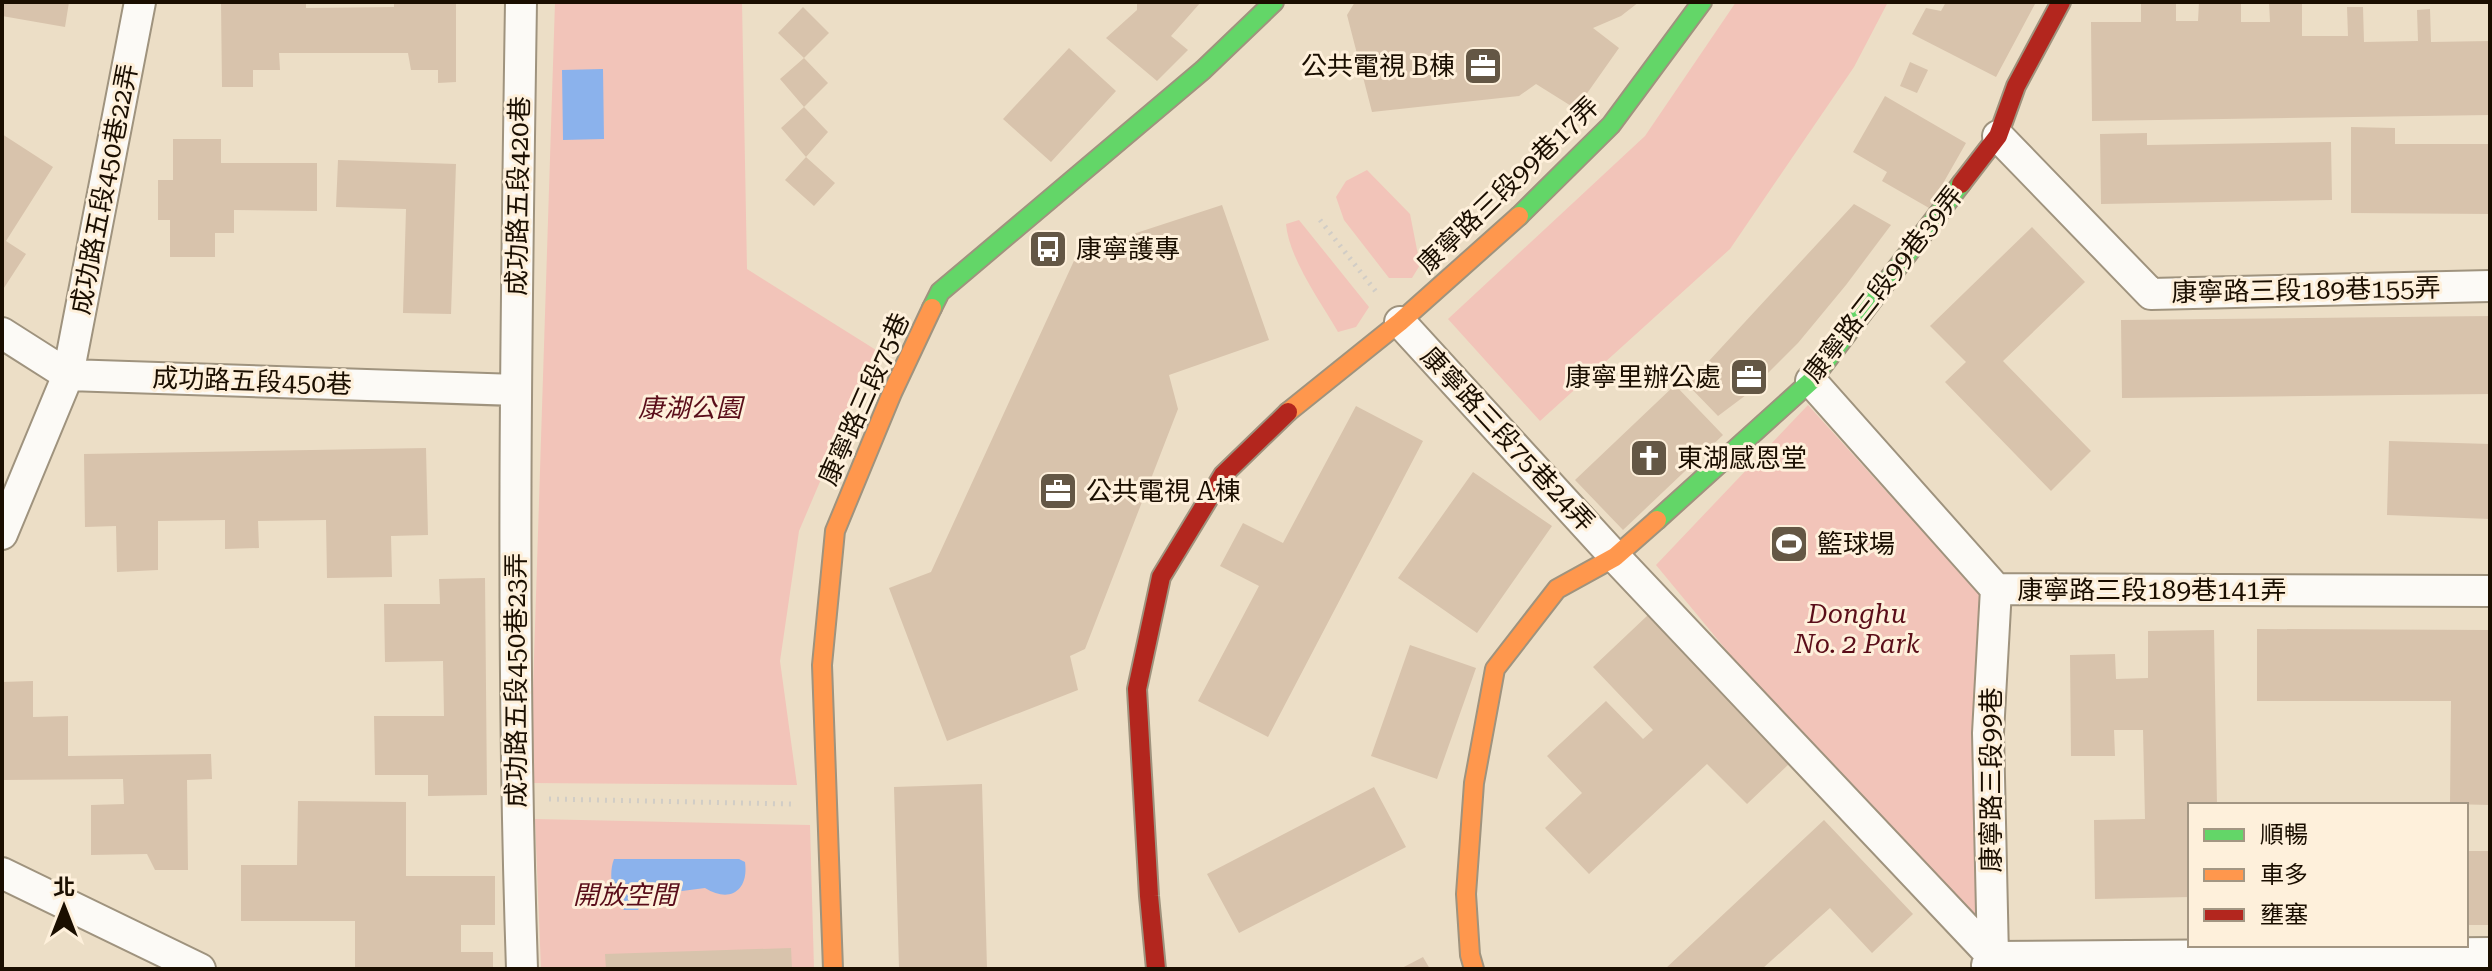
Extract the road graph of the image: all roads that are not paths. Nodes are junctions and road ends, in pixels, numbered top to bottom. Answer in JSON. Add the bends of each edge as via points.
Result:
{"nodes":[{"id":1,"x":140,"y":2,"type":"edge"},
{"id":2,"x":521,"y":2,"type":"edge"},
{"id":3,"x":1274,"y":2,"type":"edge"},
{"id":4,"x":1702,"y":2,"type":"edge"},
{"id":5,"x":2061,"y":2,"type":"edge"},
{"id":6,"x":1998,"y":136,"type":"junction"},
{"id":7,"x":2490,"y":286,"type":"edge"},
{"id":8,"x":1400,"y":322,"type":"junction"},
{"id":9,"x":2,"y":333,"type":"edge"},
{"id":10,"x":68,"y":375,"type":"junction"},
{"id":11,"x":1811,"y":381,"type":"junction"},
{"id":12,"x":514,"y":390,"type":"junction"},
{"id":13,"x":2,"y":534,"type":"edge"},
{"id":14,"x":1615,"y":557,"type":"junction"},
{"id":15,"x":1996,"y":589,"type":"junction"},
{"id":16,"x":2490,"y":591,"type":"edge"},
{"id":17,"x":2,"y":873,"type":"edge"},
{"id":18,"x":2490,"y":953,"type":"edge"},
{"id":19,"x":2156,"y":962,"type":"edge"},
{"id":20,"x":1989,"y":963,"type":"edge"},
{"id":21,"x":200,"y":969,"type":"edge"},
{"id":22,"x":522,"y":969,"type":"edge"},
{"id":23,"x":833,"y":969,"type":"edge"},
{"id":24,"x":1156,"y":969,"type":"edge"},
{"id":25,"x":1474,"y":969,"type":"edge"}],
"edges":[{"from":1,"to":10,"type":"street","name":"成功路五段450巷22弄"},
{"from":2,"to":12,"type":"street","name":"成功路五段420巷"},
{"from":3,"to":23,"type":"street","name":"康寧路三段75巷","via":[[1203,70],[940,292],[892,393],[835,531],[822,665]]},
{"from":4,"to":8,"type":"street","name":"康寧路三段99巷17弄","via":[[1611,125],[1507,228]]},
{"from":5,"to":6,"type":"street","name":"康寧路三段99巷39弄","via":[[2016,86]]},
{"from":6,"to":7,"type":"street","name":"康寧路三段189巷155弄","via":[[2151,294]]},
{"from":6,"to":11,"type":"street","name":"康寧路三段99巷39弄"},
{"from":8,"to":14,"type":"street","name":"康寧路三段75巷24弄"},
{"from":8,"to":24,"type":"street","name":"康寧路三段99巷17弄","via":[[1301,400],[1223,475],[1161,577],[1137,689]]},
{"from":9,"to":10,"type":"street"},
{"from":10,"to":12,"type":"street","name":"成功路五段450巷"},
{"from":10,"to":13,"type":"street","name":"成功路五段450巷22弄"},
{"from":11,"to":14,"type":"street","name":"康寧路三段99巷39弄"},
{"from":11,"to":15,"type":"street","name":"康寧路三段189巷141弄"},
{"from":12,"to":22,"type":"street","name":"成功路五段450巷23弄"},
{"from":14,"to":20,"type":"street"},
{"from":14,"to":25,"type":"street","name":"康寧路三段99巷39弄","via":[[1557,589],[1495,669],[1474,783],[1466,894]]},
{"from":15,"to":16,"type":"street","name":"康寧路三段189巷141弄"},
{"from":15,"to":20,"type":"street","name":"康寧路三段99巷","via":[[1988,733]]},
{"from":17,"to":21,"type":"street"},
{"from":18,"to":19,"type":"street"},
{"from":19,"to":20,"type":"street"}]}
